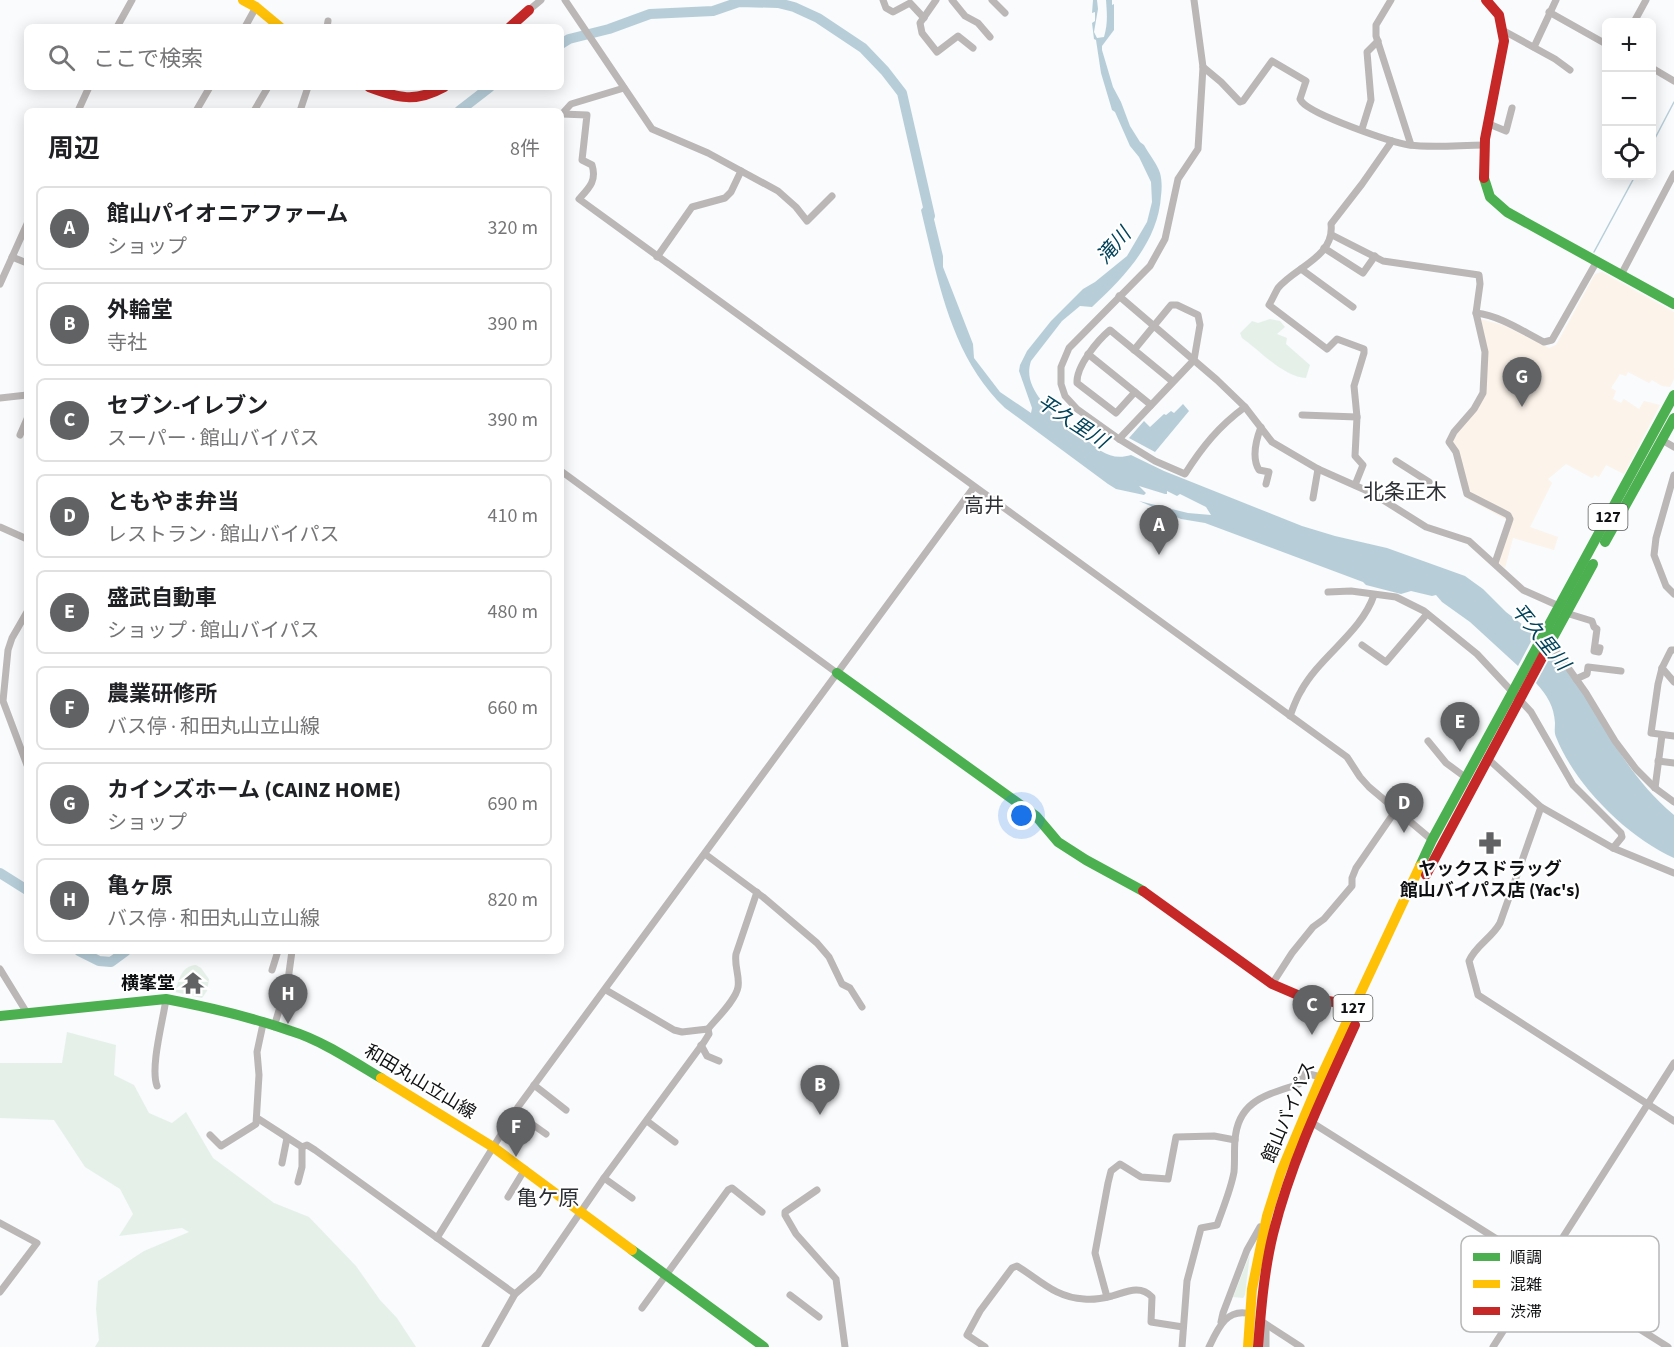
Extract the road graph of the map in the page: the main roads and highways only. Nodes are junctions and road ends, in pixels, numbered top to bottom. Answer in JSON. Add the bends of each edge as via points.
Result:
{"nodes":[{"id":1,"x":243,"y":0,"type":"edge"},
{"id":2,"x":1486,"y":0,"type":"edge"},
{"id":3,"x":529,"y":10,"type":"road end"},
{"id":4,"x":276,"y":24,"type":"edge"},
{"id":5,"x":513,"y":24,"type":"edge"},
{"id":6,"x":377,"y":90,"type":"edge"},
{"id":7,"x":438,"y":90,"type":"edge"},
{"id":8,"x":1674,"y":304,"type":"edge"},
{"id":9,"x":1674,"y":396,"type":"edge"},
{"id":10,"x":1674,"y":418,"type":"edge"},
{"id":11,"x":1563,"y":610,"type":"junction"},
{"id":12,"x":837,"y":673,"type":"road end"},
{"id":13,"x":1516,"y":694,"type":"junction"},
{"id":14,"x":1358,"y":1008,"type":"junction"},
{"id":15,"x":0,"y":1016,"type":"edge"},
{"id":16,"x":764,"y":1347,"type":"edge"},
{"id":17,"x":1248,"y":1347,"type":"edge"},
{"id":18,"x":1258,"y":1347,"type":"edge"}],
"edges":[{"from":1,"to":4,"type":"main road"},
{"from":2,"to":8,"type":"main road","via":[[1501,18],[1504,31],[1485,145],[1484,178],[1489,194],[1516,218]]},
{"from":3,"to":5,"type":"main road"},
{"from":6,"to":7,"type":"main road","via":[[412,99]]},
{"from":9,"to":11,"type":"main road","name":"館山バイパス","number":"127"},
{"from":10,"to":11,"type":"main road","name":"館山バイパス","number":"127"},
{"from":11,"to":13,"type":"main road","name":"館山バイパス","number":"127"},
{"from":12,"to":14,"type":"main road","via":[[1036,816],[1058,842],[1135,885],[1272,984],[1300,996]]},
{"from":13,"to":14,"type":"main road","name":"館山バイパス","number":"127"},
{"from":13,"to":14,"type":"main road","name":"館山バイパス","number":"127","via":[[1432,840]]},
{"from":14,"to":17,"type":"main road","name":"館山バイパス","number":"127","via":[[1321,1077],[1281,1172],[1256,1264]]},
{"from":14,"to":18,"type":"main road","name":"館山バイパス","number":"127","via":[[1277,1218],[1266,1264]]},
{"from":15,"to":16,"type":"main road","name":"和田丸山立山線","via":[[166,999],[293,1032],[331,1049],[493,1146]]}]}
